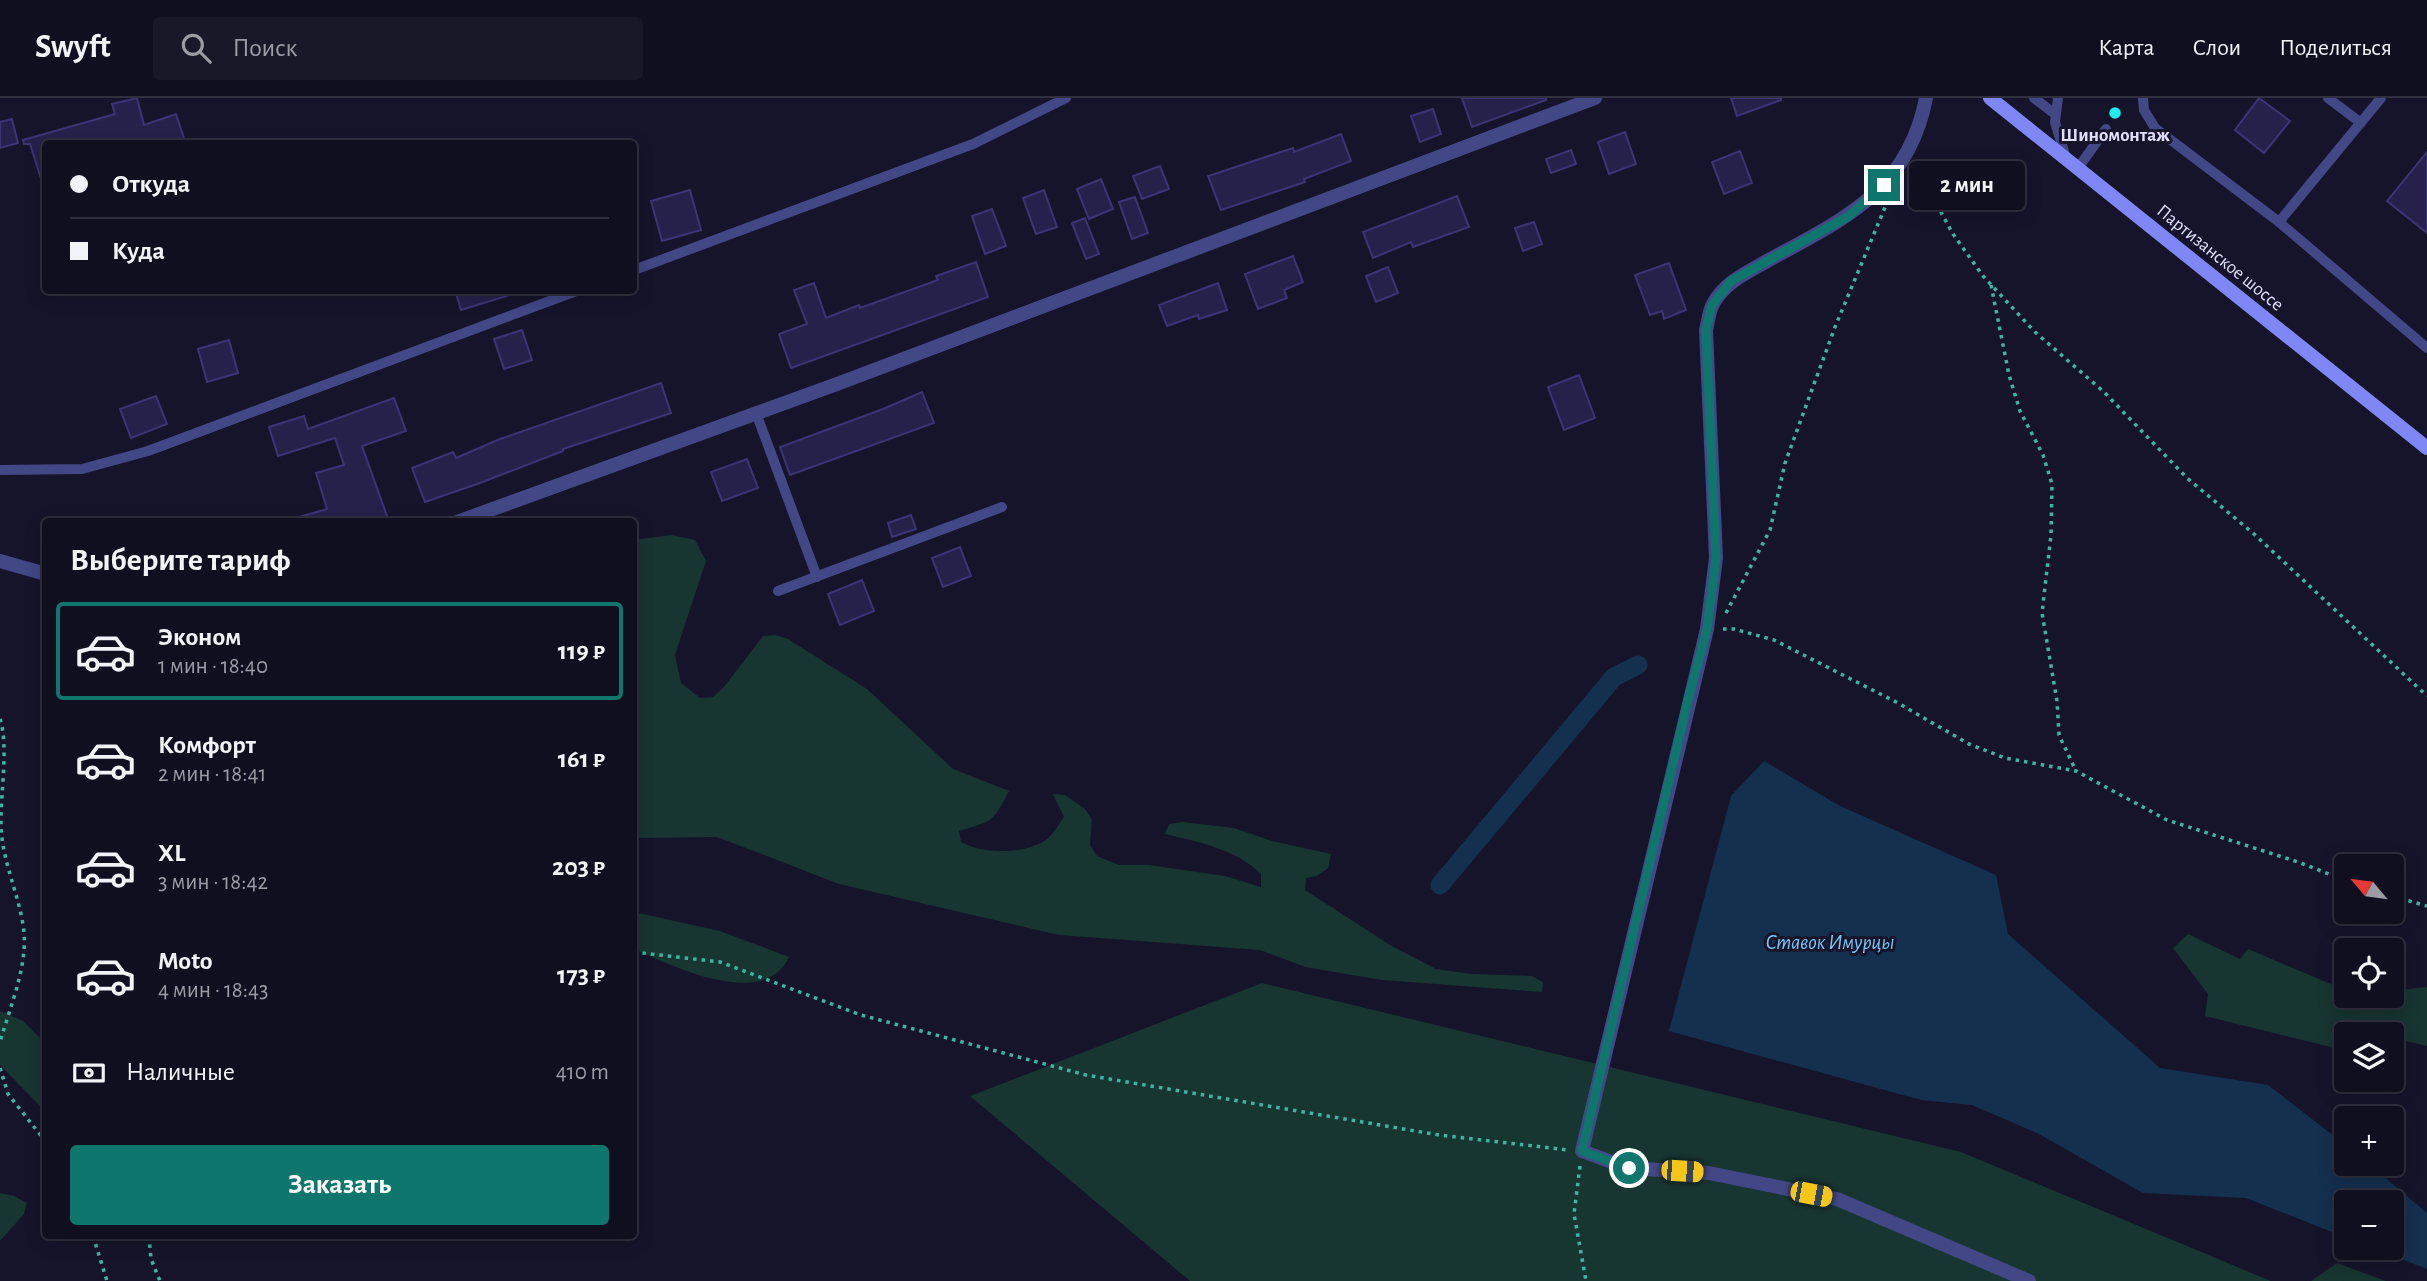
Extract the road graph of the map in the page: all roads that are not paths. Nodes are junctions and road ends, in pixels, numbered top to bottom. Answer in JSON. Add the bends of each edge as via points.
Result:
{"nodes":[{"id":1,"x":1066,"y":98,"type":"edge"},
{"id":2,"x":1595,"y":98,"type":"edge"},
{"id":3,"x":1926,"y":98,"type":"edge"},
{"id":4,"x":1990,"y":98,"type":"edge"},
{"id":5,"x":2034,"y":98,"type":"edge"},
{"id":6,"x":2057,"y":98,"type":"edge"},
{"id":7,"x":2143,"y":98,"type":"edge"},
{"id":8,"x":2328,"y":98,"type":"edge"},
{"id":9,"x":2381,"y":98,"type":"edge"},
{"id":10,"x":2055,"y":114,"type":"junction"},
{"id":11,"x":2361,"y":123,"type":"junction"},
{"id":12,"x":2106,"y":129,"type":"dead end"},
{"id":13,"x":2066,"y":158,"type":"junction"},
{"id":14,"x":2078,"y":168,"type":"junction"},
{"id":15,"x":2279,"y":222,"type":"junction"},
{"id":16,"x":637,"y":269,"type":"edge"},
{"id":17,"x":568,"y":294,"type":"edge"},
{"id":18,"x":2427,"y":348,"type":"edge"},
{"id":19,"x":755,"y":413,"type":"junction"},
{"id":20,"x":2427,"y":448,"type":"edge"},
{"id":21,"x":0,"y":470,"type":"edge"},
{"id":22,"x":1002,"y":507,"type":"dead end"},
{"id":23,"x":468,"y":518,"type":"edge"},
{"id":24,"x":0,"y":561,"type":"edge"},
{"id":25,"x":42,"y":573,"type":"edge"},
{"id":26,"x":817,"y":577,"type":"junction"},
{"id":27,"x":778,"y":591,"type":"dead end"},
{"id":28,"x":2029,"y":1281,"type":"edge"}],
"edges":[{"from":1,"to":16,"type":"lane","via":[[973,144]]},
{"from":2,"to":19,"type":"street"},
{"from":3,"to":28,"type":"street","via":[[1908,151],[1884,185],[1849,216],[1731,281],[1712,305],[1706,330],[1716,558],[1707,629],[1582,1151],[1629,1168],[1709,1173],[1837,1199]]},
{"from":4,"to":13,"type":"main road","name":"Партизанское шоссе"},
{"from":5,"to":10,"type":"lane"},
{"from":6,"to":10,"type":"lane"},
{"from":7,"to":15,"type":"lane","via":[[2144,110],[2155,128]]},
{"from":8,"to":11,"type":"lane"},
{"from":9,"to":11,"type":"lane"},
{"from":10,"to":13,"type":"lane"},
{"from":11,"to":15,"type":"lane"},
{"from":12,"to":14,"type":"lane"},
{"from":13,"to":14,"type":"main road","name":"Партизанское шоссе"},
{"from":14,"to":20,"type":"main road","name":"Партизанское шоссе"},
{"from":15,"to":18,"type":"lane"},
{"from":17,"to":21,"type":"lane","via":[[148,451],[82,469]]},
{"from":19,"to":23,"type":"street"},
{"from":19,"to":26,"type":"lane"},
{"from":22,"to":26,"type":"lane"},
{"from":24,"to":25,"type":"street"},
{"from":26,"to":27,"type":"lane"}]}
